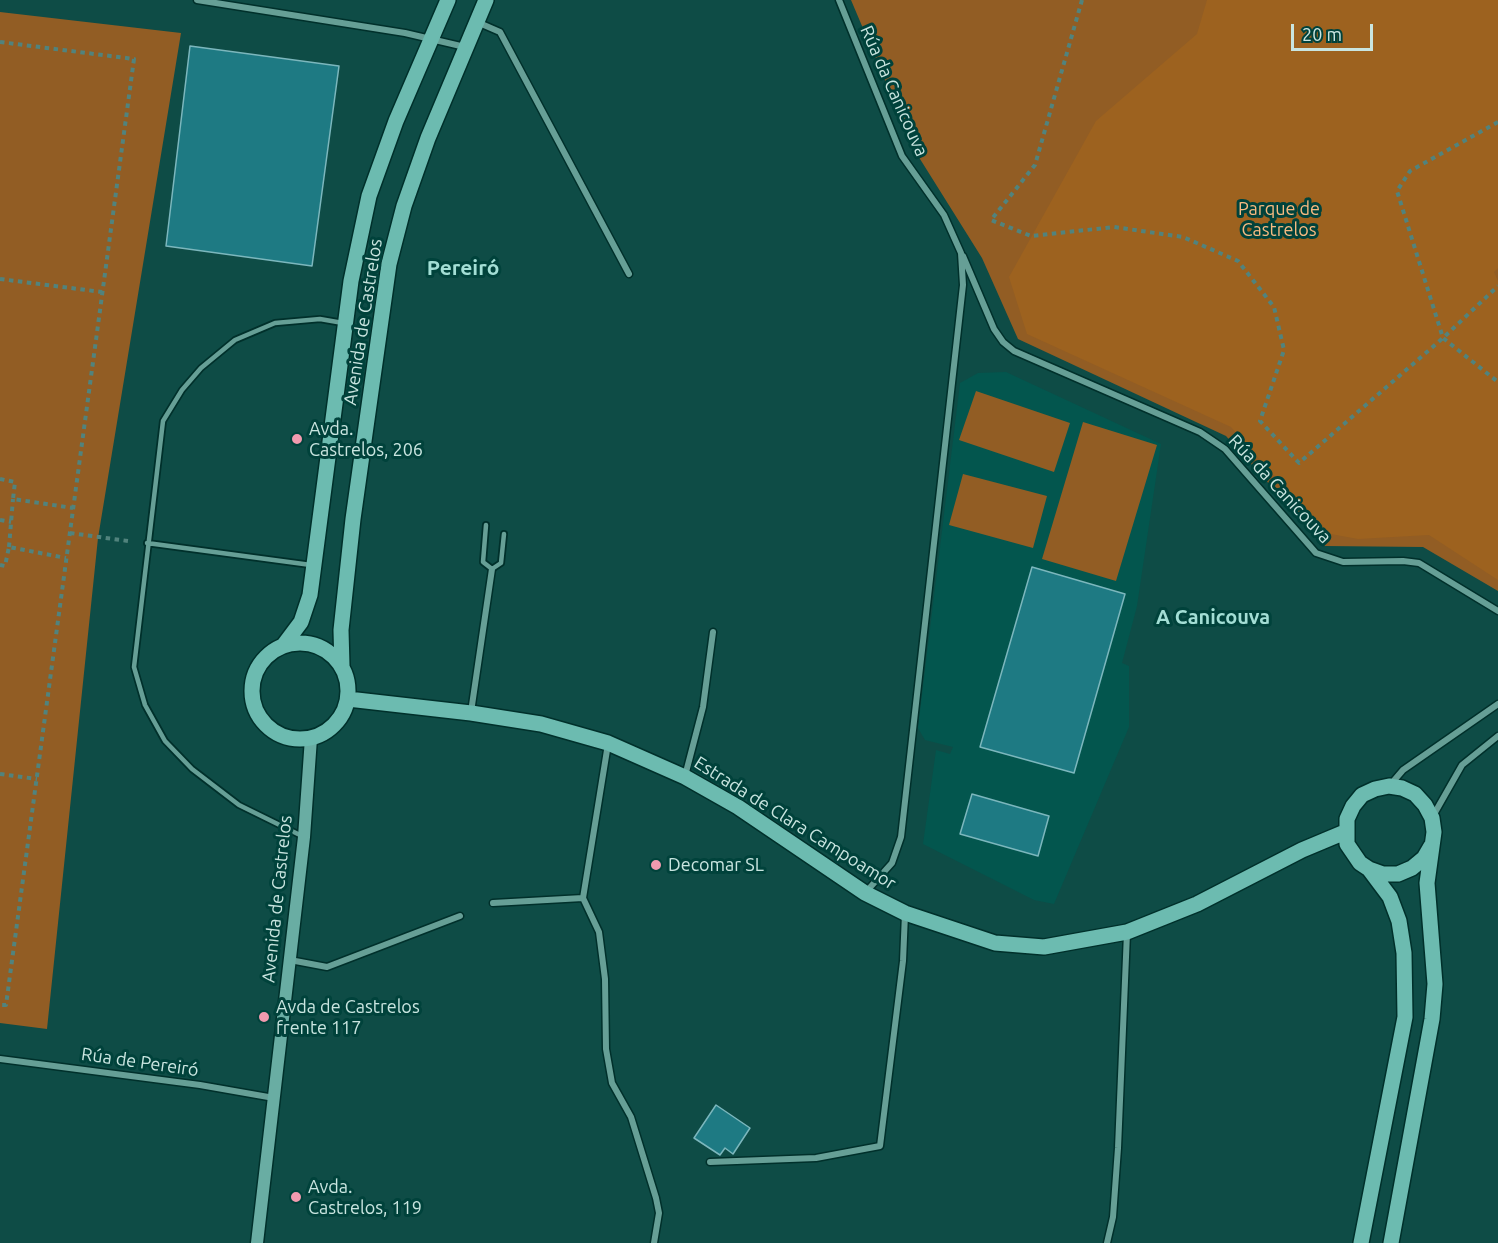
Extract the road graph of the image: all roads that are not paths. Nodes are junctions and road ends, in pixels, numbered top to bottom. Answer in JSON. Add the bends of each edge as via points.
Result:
{"nodes":[{"id":1,"x":197,"y":0,"type":"edge"},
{"id":2,"x":448,"y":0,"type":"edge"},
{"id":3,"x":486,"y":0,"type":"edge"},
{"id":4,"x":839,"y":0,"type":"edge"},
{"id":5,"x":477,"y":22,"type":"junction"},
{"id":6,"x":432,"y":38,"type":"junction"},
{"id":7,"x":467,"y":47,"type":"junction"},
{"id":8,"x":962,"y":253,"type":"junction"},
{"id":9,"x":629,"y":274,"type":"dead end"},
{"id":10,"x":346,"y":323,"type":"junction"},
{"id":11,"x":486,"y":525,"type":"dead end"},
{"id":12,"x":504,"y":534,"type":"dead end"},
{"id":13,"x":147,"y":543,"type":"junction"},
{"id":14,"x":314,"y":566,"type":"junction"},
{"id":15,"x":492,"y":569,"type":"junction"},
{"id":16,"x":1498,"y":612,"type":"edge"},
{"id":17,"x":713,"y":632,"type":"dead end"},
{"id":18,"x":283,"y":645,"type":"junction"},
{"id":19,"x":342,"y":666,"type":"junction"},
{"id":20,"x":348,"y":699,"type":"junction"},
{"id":21,"x":1498,"y":704,"type":"edge"},
{"id":22,"x":471,"y":713,"type":"junction"},
{"id":23,"x":1498,"y":736,"type":"edge"},
{"id":24,"x":311,"y":738,"type":"junction"},
{"id":25,"x":608,"y":743,"type":"junction"},
{"id":26,"x":685,"y":777,"type":"junction"},
{"id":27,"x":1389,"y":786,"type":"junction"},
{"id":28,"x":1432,"y":818,"type":"junction"},
{"id":29,"x":1345,"y":832,"type":"junction"},
{"id":30,"x":304,"y":837,"type":"junction"},
{"id":31,"x":1431,"y":846,"type":"junction"},
{"id":32,"x":1369,"y":869,"type":"junction"},
{"id":33,"x":865,"y":893,"type":"junction"},
{"id":34,"x":583,"y":897,"type":"junction"},
{"id":35,"x":493,"y":903,"type":"dead end"},
{"id":36,"x":905,"y":913,"type":"junction"},
{"id":37,"x":460,"y":916,"type":"dead end"},
{"id":38,"x":1127,"y":932,"type":"junction"},
{"id":39,"x":290,"y":960,"type":"junction"},
{"id":40,"x":0,"y":1059,"type":"edge"},
{"id":41,"x":275,"y":1098,"type":"junction"},
{"id":42,"x":710,"y":1162,"type":"dead end"},
{"id":43,"x":257,"y":1243,"type":"edge"},
{"id":44,"x":654,"y":1243,"type":"edge"},
{"id":45,"x":1107,"y":1243,"type":"edge"},
{"id":46,"x":1362,"y":1243,"type":"edge"},
{"id":47,"x":1391,"y":1243,"type":"edge"}],
"edges":[{"from":1,"to":6,"type":"street"},
{"from":2,"to":6,"type":"main road","name":"Avenida de Castrelos"},
{"from":3,"to":5,"type":"main road","name":"Avenida de Castrelos"},
{"from":4,"to":8,"type":"street","name":"Rúa da Canicouva","via":[[902,156],[944,215]]},
{"from":5,"to":7,"type":"main road","name":"Avenida de Castrelos"},
{"from":5,"to":9,"type":"street","via":[[500,32]]},
{"from":6,"to":7,"type":"street"},
{"from":6,"to":10,"type":"main road","name":"Avenida de Castrelos","via":[[369,196]]},
{"from":7,"to":19,"type":"main road","name":"Avenida de Castrelos","via":[[428,138],[389,264],[353,519],[341,630]]},
{"from":8,"to":16,"type":"street","name":"Rúa da Canicouva","via":[[994,329],[1014,351],[1200,432],[1225,449],[1316,553],[1344,562],[1419,564]]},
{"from":8,"to":33,"type":"street","name":"Rúa da Canicouva","via":[[963,285],[901,837],[892,863]]},
{"from":10,"to":13,"type":"lane","via":[[320,319],[276,323],[235,340],[201,368],[163,421]]},
{"from":10,"to":14,"type":"main road","name":"Avenida de Castrelos"},
{"from":11,"to":15,"type":"lane","via":[[483,562]]},
{"from":12,"to":15,"type":"lane","via":[[501,563]]},
{"from":13,"to":14,"type":"lane"},
{"from":13,"to":30,"type":"lane","via":[[134,667],[145,705],[165,741],[192,768],[239,805]]},
{"from":14,"to":18,"type":"main road","name":"Avenida de Castrelos","via":[[307,608]]},
{"from":15,"to":22,"type":"street"},
{"from":17,"to":26,"type":"street","via":[[703,707]]},
{"from":18,"to":19,"type":"main road","via":[[316,645],[331,653]]},
{"from":18,"to":24,"type":"main road","via":[[270,652],[257,669],[252,690],[254,705],[270,728],[296,739]]},
{"from":19,"to":20,"type":"main road","via":[[348,682]]},
{"from":20,"to":22,"type":"main road","name":"Estrada de Clara Campoamor"},
{"from":20,"to":24,"type":"main road","via":[[336,724]]},
{"from":21,"to":27,"type":"street","via":[[1403,770]]},
{"from":22,"to":25,"type":"main road","name":"Estrada de Clara Campoamor","via":[[541,724]]},
{"from":23,"to":28,"type":"street","via":[[1462,765]]},
{"from":24,"to":30,"type":"main road","name":"Avenida de Castrelos"},
{"from":25,"to":26,"type":"main road","name":"Estrada de Clara Campoamor"},
{"from":25,"to":34,"type":"street"},
{"from":26,"to":33,"type":"main road","name":"Estrada de Clara Campoamor","via":[[738,807]]},
{"from":27,"to":28,"type":"main road","via":[[1415,795]]},
{"from":27,"to":29,"type":"main road","via":[[1362,795],[1347,819]]},
{"from":28,"to":31,"type":"main road"},
{"from":29,"to":32,"type":"main road","via":[[1352,854]]},
{"from":29,"to":38,"type":"main road","name":"Estrada de Clara Campoamor","via":[[1197,904]]},
{"from":30,"to":39,"type":"main road","name":"Avenida de Castrelos"},
{"from":31,"to":32,"type":"main road","via":[[1424,858],[1398,874]]},
{"from":31,"to":47,"type":"main road","via":[[1427,883],[1434,984],[1432,1019]]},
{"from":32,"to":46,"type":"main road","via":[[1390,897],[1399,921],[1405,1017]]},
{"from":33,"to":36,"type":"main road","name":"Estrada de Clara Campoamor"},
{"from":34,"to":35,"type":"street"},
{"from":34,"to":44,"type":"street","via":[[599,932],[605,979],[606,1049],[612,1083],[632,1117],[656,1198],[659,1213]]},
{"from":36,"to":38,"type":"main road","name":"Estrada de Clara Campoamor","via":[[950,930],[1015,945],[1044,947]]},
{"from":36,"to":42,"type":"street","via":[[903,961],[880,1146],[816,1158]]},
{"from":37,"to":39,"type":"street","via":[[327,967]]},
{"from":38,"to":45,"type":"street","via":[[1118,1148]]},
{"from":39,"to":41,"type":"main road","name":"Avenida de Castrelos"},
{"from":40,"to":41,"type":"street","name":"Rúa de Pereiró"},
{"from":41,"to":43,"type":"main road","name":"Avenida de Castrelos"}]}
